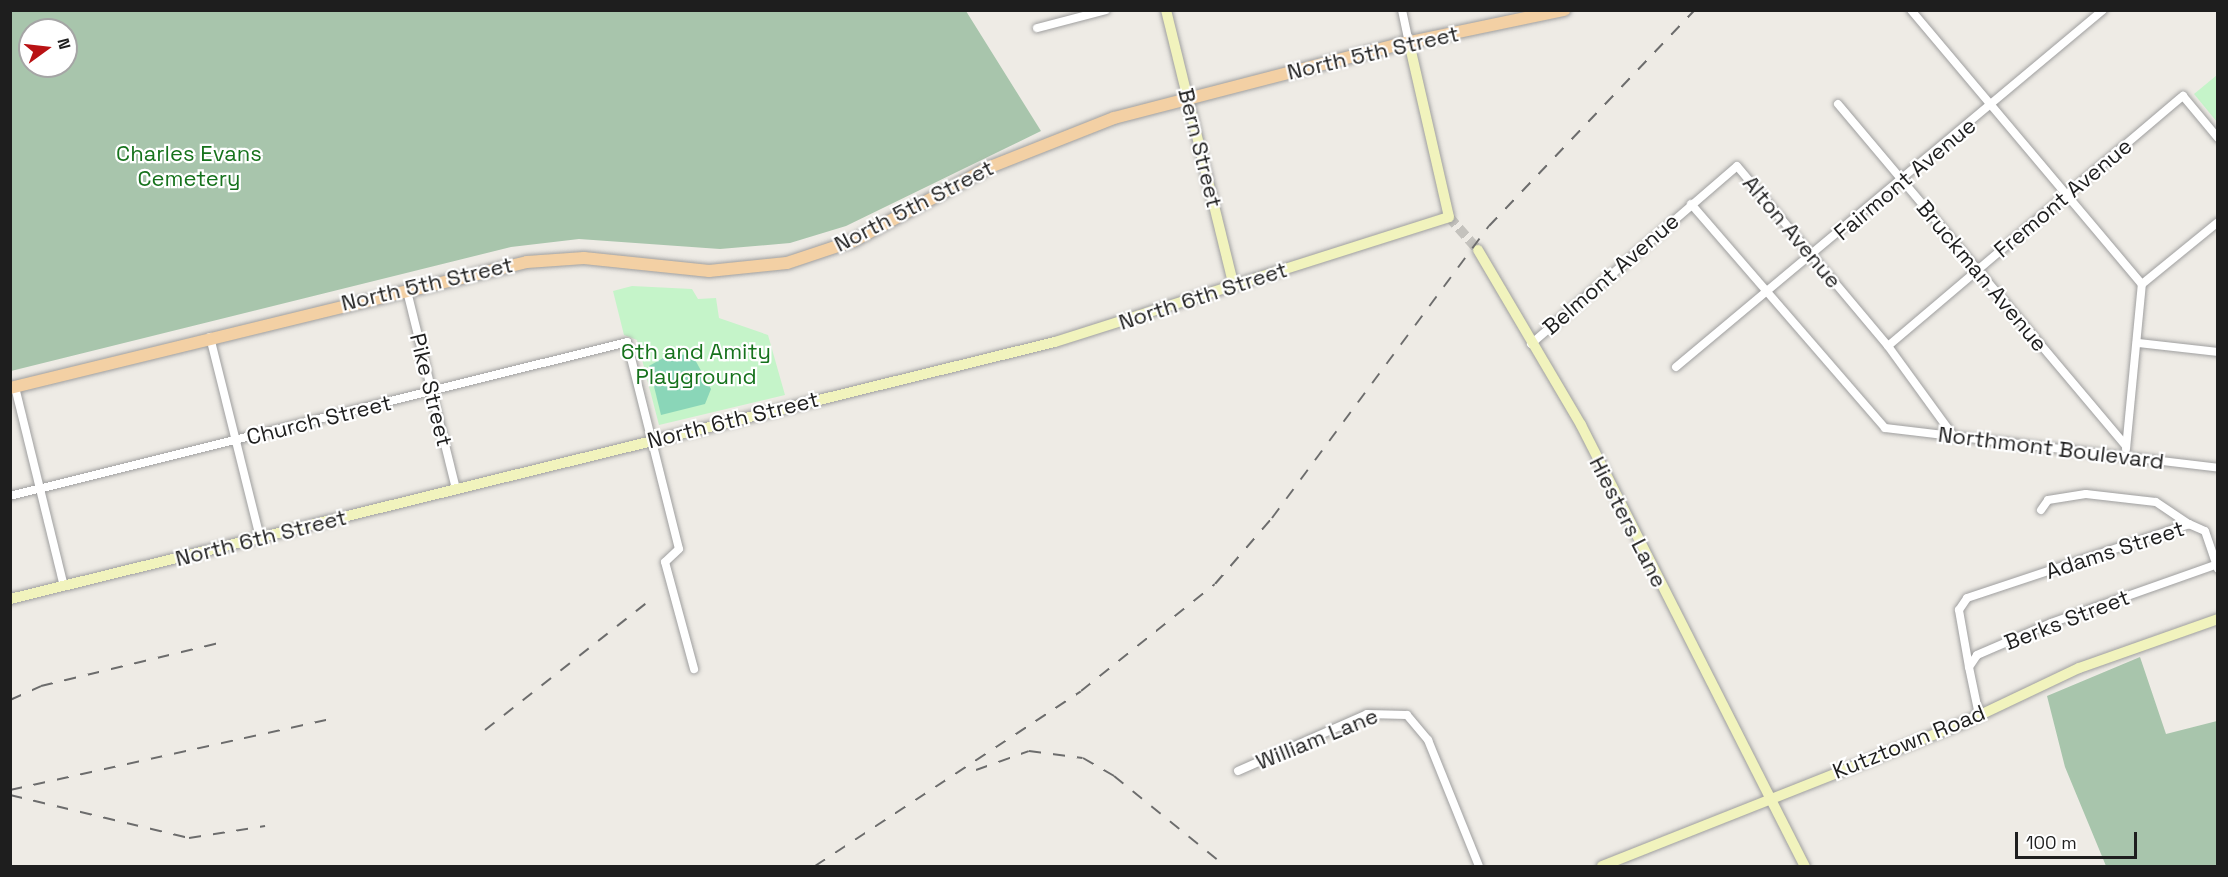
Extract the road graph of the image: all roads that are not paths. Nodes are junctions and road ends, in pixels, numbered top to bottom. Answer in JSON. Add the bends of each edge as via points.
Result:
{"nodes":[{"id":1,"x":1106,"y":10,"type":"edge"},
{"id":2,"x":1166,"y":10,"type":"edge"},
{"id":3,"x":1402,"y":10,"type":"edge"},
{"id":4,"x":1564,"y":10,"type":"edge"},
{"id":5,"x":1911,"y":10,"type":"edge"},
{"id":6,"x":2103,"y":10,"type":"edge"},
{"id":7,"x":1037,"y":28,"type":"dead end"},
{"id":8,"x":1409,"y":43,"type":"junction"},
{"id":9,"x":1188,"y":99,"type":"junction"},
{"id":10,"x":1838,"y":104,"type":"dead end"},
{"id":11,"x":1991,"y":106,"type":"junction"},
{"id":12,"x":2217,"y":138,"type":"edge"},
{"id":13,"x":1901,"y":181,"type":"junction"},
{"id":14,"x":2067,"y":196,"type":"junction"},
{"id":15,"x":1691,"y":204,"type":"junction"},
{"id":16,"x":2217,"y":222,"type":"edge"},
{"id":17,"x":1479,"y":249,"type":"tunnel mouth"},
{"id":18,"x":1812,"y":256,"type":"junction"},
{"id":19,"x":1977,"y":270,"type":"junction"},
{"id":20,"x":2142,"y":284,"type":"junction"},
{"id":21,"x":1234,"y":286,"type":"junction"},
{"id":22,"x":407,"y":291,"type":"junction"},
{"id":23,"x":1767,"y":293,"type":"junction"},
{"id":24,"x":210,"y":336,"type":"junction"},
{"id":25,"x":2138,"y":343,"type":"junction"},
{"id":26,"x":1531,"y":344,"type":"junction"},
{"id":27,"x":1888,"y":346,"type":"junction"},
{"id":28,"x":2217,"y":352,"type":"edge"},
{"id":29,"x":1676,"y":367,"type":"dead end"},
{"id":30,"x":13,"y":388,"type":"edge"},
{"id":31,"x":432,"y":392,"type":"junction"},
{"id":32,"x":1954,"y":437,"type":"junction"},
{"id":33,"x":652,"y":440,"type":"junction"},
{"id":34,"x":236,"y":441,"type":"junction"},
{"id":35,"x":2126,"y":446,"type":"junction"},
{"id":36,"x":2125,"y":456,"type":"junction"},
{"id":37,"x":2217,"y":468,"type":"edge"},
{"id":38,"x":40,"y":488,"type":"junction"},
{"id":39,"x":456,"y":489,"type":"junction"},
{"id":40,"x":10,"y":495,"type":"edge"},
{"id":41,"x":2041,"y":510,"type":"dead end"},
{"id":42,"x":2189,"y":524,"type":"junction"},
{"id":43,"x":260,"y":538,"type":"junction"},
{"id":44,"x":2217,"y":566,"type":"edge"},
{"id":45,"x":64,"y":586,"type":"junction"},
{"id":46,"x":10,"y":599,"type":"edge"},
{"id":47,"x":2217,"y":619,"type":"edge"},
{"id":48,"x":1969,"y":667,"type":"junction"},
{"id":49,"x":693,"y":669,"type":"dead end"},
{"id":50,"x":1979,"y":715,"type":"junction"},
{"id":51,"x":1238,"y":771,"type":"dead end"},
{"id":52,"x":1770,"y":798,"type":"junction"},
{"id":53,"x":1479,"y":867,"type":"edge"},
{"id":54,"x":1602,"y":867,"type":"edge"},
{"id":55,"x":1805,"y":867,"type":"edge"}],
"edges":[{"from":1,"to":7,"type":"street"},
{"from":2,"to":9,"type":"street","name":"Bern Street"},
{"from":3,"to":8,"type":"street"},
{"from":4,"to":8,"type":"main road","name":"North 5th Street"},
{"from":5,"to":11,"type":"street"},
{"from":6,"to":11,"type":"street","name":"Fairmont Avenue"},
{"from":8,"to":9,"type":"main road","name":"North 5th Street"},
{"from":8,"to":21,"type":"street","name":"North 6th Street","via":[[1449,217]]},
{"from":9,"to":21,"type":"street","name":"Bern Street"},
{"from":9,"to":22,"type":"main road","name":"North 5th Street","via":[[1027,150],[853,241],[802,259],[709,271],[547,259]]},
{"from":10,"to":13,"type":"street","name":"Bruckman Avenue"},
{"from":11,"to":13,"type":"street","name":"Fairmont Avenue"},
{"from":11,"to":14,"type":"street"},
{"from":12,"to":14,"type":"street","name":"Fremont Avenue","via":[[2183,96]]},
{"from":13,"to":18,"type":"street","name":"Fairmont Avenue"},
{"from":13,"to":19,"type":"street","name":"Bruckman Avenue"},
{"from":14,"to":19,"type":"street","name":"Fremont Avenue"},
{"from":14,"to":20,"type":"street"},
{"from":15,"to":18,"type":"street","name":"Alton Avenue","via":[[1737,166]]},
{"from":15,"to":23,"type":"street"},
{"from":15,"to":26,"type":"street","name":"Belmont Avenue"},
{"from":16,"to":20,"type":"street"},
{"from":17,"to":26,"type":"street","name":"Hiesters Lane"},
{"from":18,"to":23,"type":"street","name":"Fairmont Avenue"},
{"from":18,"to":27,"type":"street","name":"Alton Avenue"},
{"from":19,"to":27,"type":"street","name":"Fremont Avenue"},
{"from":19,"to":35,"type":"street","name":"Bruckman Avenue"},
{"from":20,"to":25,"type":"street"},
{"from":21,"to":33,"type":"street","name":"North 6th Street","via":[[1059,342]]},
{"from":22,"to":24,"type":"main road","name":"North 5th Street"},
{"from":22,"to":31,"type":"street","name":"Pike Street"},
{"from":23,"to":29,"type":"street","name":"Fairmont Avenue"},
{"from":23,"to":32,"type":"street","name":"Northmont Boulevard","via":[[1885,428]]},
{"from":24,"to":30,"type":"main road","name":"North 5th Street"},
{"from":24,"to":34,"type":"street"},
{"from":25,"to":28,"type":"street"},
{"from":25,"to":35,"type":"street"},
{"from":26,"to":52,"type":"street","name":"Hiesters Lane","via":[[1581,426]]},
{"from":27,"to":32,"type":"street","name":"Alton Avenue"},
{"from":30,"to":38,"type":"street"},
{"from":31,"to":33,"type":"street","name":"Church Street","via":[[627,342]]},
{"from":31,"to":34,"type":"street","name":"Church Street"},
{"from":31,"to":39,"type":"street","name":"Pike Street"},
{"from":32,"to":36,"type":"street","name":"Northmont Boulevard"},
{"from":33,"to":39,"type":"street","name":"North 6th Street"},
{"from":33,"to":49,"type":"street","via":[[679,549],[665,562]]},
{"from":34,"to":38,"type":"street","name":"Church Street"},
{"from":34,"to":43,"type":"street"},
{"from":35,"to":36,"type":"street"},
{"from":36,"to":37,"type":"street","name":"Northmont Boulevard"},
{"from":38,"to":40,"type":"street","name":"Church Street"},
{"from":38,"to":45,"type":"street"},
{"from":39,"to":43,"type":"street","name":"North 6th Street"},
{"from":41,"to":42,"type":"street","via":[[2048,500],[2086,494],[2156,502]]},
{"from":42,"to":44,"type":"street","name":"Adams Street","via":[[2205,531]]},
{"from":42,"to":48,"type":"street","name":"Adams Street","via":[[1967,598],[1959,610]]},
{"from":43,"to":45,"type":"street","name":"North 6th Street"},
{"from":44,"to":48,"type":"street","name":"Berks Street","via":[[2050,622],[1977,655]]},
{"from":45,"to":46,"type":"street","name":"North 6th Street"},
{"from":47,"to":50,"type":"street","name":"Kutztown Road","via":[[2079,668]]},
{"from":48,"to":50,"type":"street"},
{"from":50,"to":52,"type":"street","name":"Kutztown Road"},
{"from":51,"to":53,"type":"street","name":"William Lane","via":[[1367,714],[1407,715],[1428,740]]},
{"from":52,"to":54,"type":"street","name":"Kutztown Road"},
{"from":52,"to":55,"type":"street","name":"Hiesters Lane"}]}
